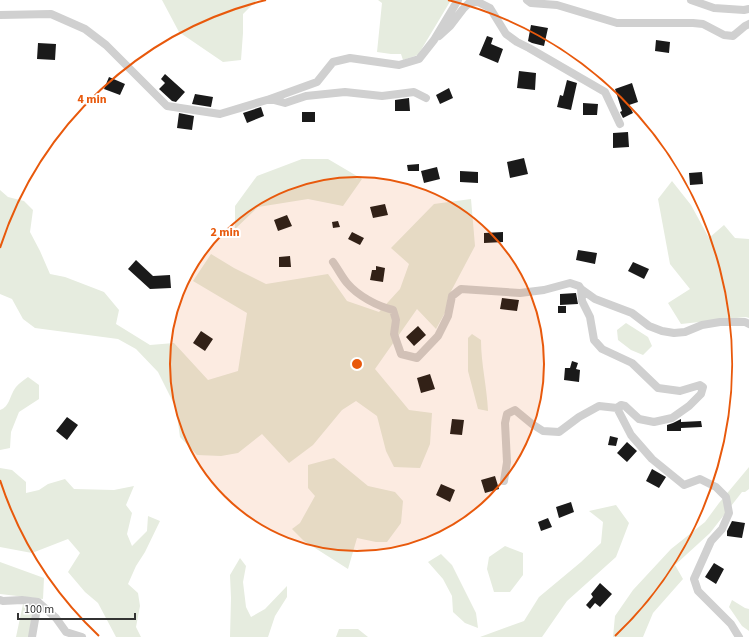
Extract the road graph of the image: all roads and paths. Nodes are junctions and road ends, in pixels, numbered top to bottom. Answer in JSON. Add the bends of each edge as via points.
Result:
{"nodes":[{"id":1,"x":458,"y":0,"type":"edge"},
{"id":2,"x":527,"y":0,"type":"edge"},
{"id":3,"x":691,"y":0,"type":"edge"},
{"id":4,"x":749,"y":8,"type":"edge"},
{"id":5,"x":0,"y":15,"type":"edge"},
{"id":6,"x":749,"y":24,"type":"edge"},
{"id":7,"x":434,"y":40,"type":"junction"},
{"id":8,"x":426,"y":98,"type":"dead end"},
{"id":9,"x":270,"y":99,"type":"junction"},
{"id":10,"x":620,"y":124,"type":"dead end"},
{"id":11,"x":333,"y":262,"type":"dead end"},
{"id":12,"x":580,"y":289,"type":"junction"},
{"id":13,"x":749,"y":324,"type":"edge"},
{"id":14,"x":617,"y":408,"type":"junction"},
{"id":15,"x":504,"y":481,"type":"dead end"},
{"id":16,"x":0,"y":600,"type":"edge"},
{"id":17,"x":38,"y":602,"type":"junction"},
{"id":18,"x":32,"y":637,"type":"edge"},
{"id":19,"x":82,"y":637,"type":"edge"},
{"id":20,"x":739,"y":637,"type":"edge"}],
"edges":[{"from":1,"to":7,"type":"street"},
{"from":2,"to":6,"type":"street","via":[[531,3],[557,5],[617,23],[703,24],[728,36],[733,36]]},
{"from":3,"to":4,"type":"street","via":[[714,8]]},
{"from":5,"to":9,"type":"street","via":[[51,14],[85,29],[106,45],[167,106],[220,114]]},
{"from":7,"to":9,"type":"street","via":[[419,59],[399,65],[350,58],[333,62],[316,82]]},
{"from":7,"to":10,"type":"street","via":[[450,26],[469,3],[478,2],[490,8],[506,34],[517,42],[605,92]]},
{"from":8,"to":9,"type":"street","via":[[414,92],[382,96],[345,92],[306,96],[284,104]]},
{"from":11,"to":12,"type":"street","via":[[348,284],[363,297],[383,308],[393,310],[396,320],[394,334],[402,354],[417,358],[438,336],[448,316],[452,296],[461,289],[520,293],[570,283],[579,286]]},
{"from":12,"to":13,"type":"street","via":[[595,299],[632,313],[662,332],[685,332],[702,325],[720,322]]},
{"from":12,"to":14,"type":"street","via":[[582,301],[590,317],[594,340],[602,349],[632,363],[658,388],[680,391],[700,385],[703,387],[701,394],[689,406],[672,418],[654,422],[639,419],[625,406]]},
{"from":14,"to":15,"type":"street","via":[[599,406],[559,432],[543,431],[515,410],[507,414],[507,462]]},
{"from":14,"to":20,"type":"street","via":[[631,435],[652,459],[684,485],[700,479],[716,487],[726,497],[729,513],[722,529],[711,541],[694,578],[698,591],[731,624]]},
{"from":16,"to":17,"type":"street"},
{"from":17,"to":18,"type":"street"},
{"from":17,"to":19,"type":"street","via":[[56,618],[66,632]]}]}
